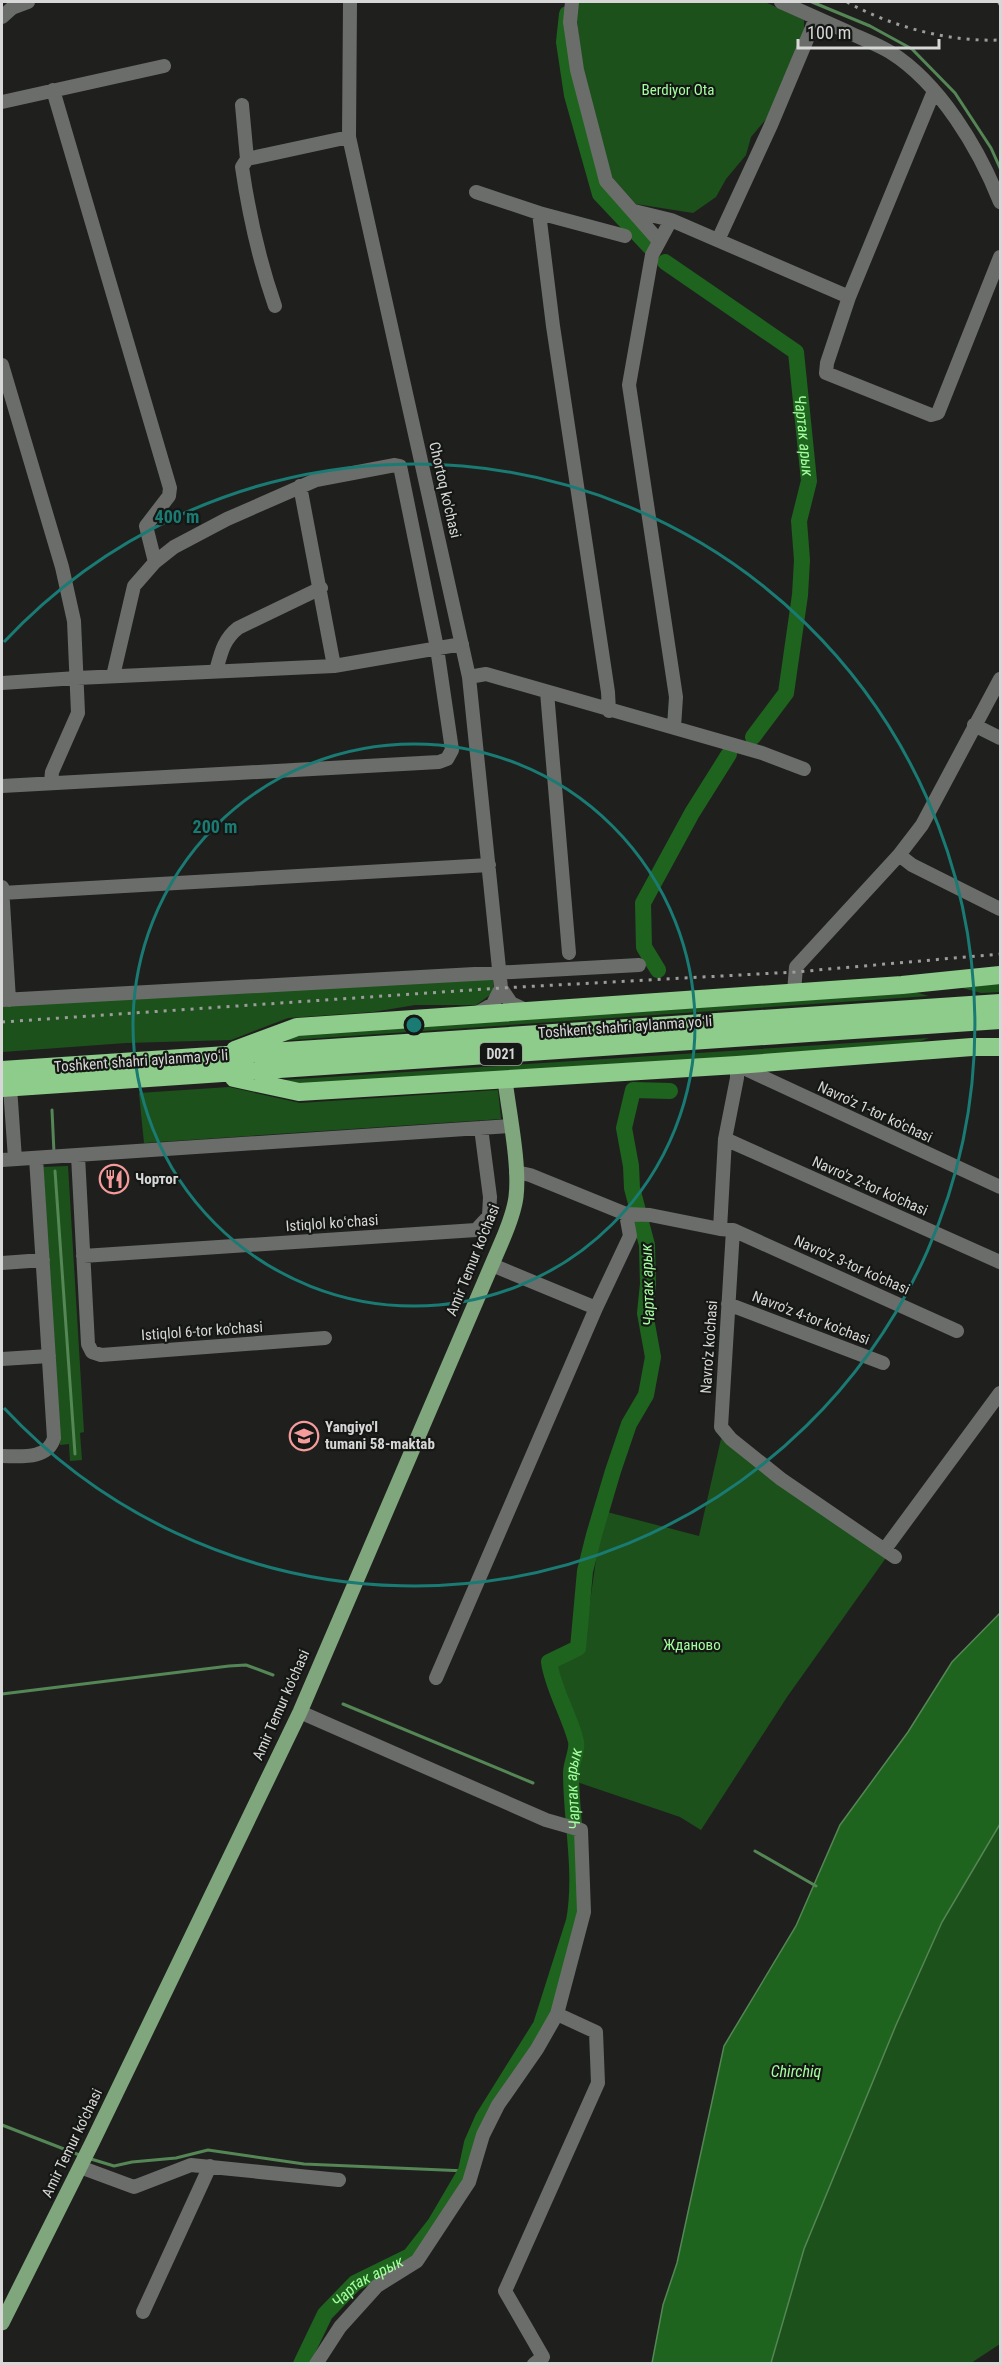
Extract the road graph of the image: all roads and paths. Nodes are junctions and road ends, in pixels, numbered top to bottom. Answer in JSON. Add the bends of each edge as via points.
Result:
{"nodes":[{"id":1,"x":28,"y":2,"type":"edge"},
{"id":2,"x":350,"y":2,"type":"edge"},
{"id":3,"x":572,"y":2,"type":"edge"},
{"id":4,"x":781,"y":2,"type":"edge"},
{"id":5,"x":2,"y":17,"type":"edge"},
{"id":6,"x":816,"y":18,"type":"junction"},
{"id":7,"x":165,"y":66,"type":"dead end"},
{"id":8,"x":53,"y":90,"type":"junction"},
{"id":9,"x":934,"y":91,"type":"junction"},
{"id":10,"x":2,"y":102,"type":"edge"},
{"id":11,"x":242,"y":105,"type":"dead end"},
{"id":12,"x":349,"y":138,"type":"junction"},
{"id":13,"x":248,"y":159,"type":"junction"},
{"id":14,"x":476,"y":192,"type":"dead end"},
{"id":15,"x":1000,"y":202,"type":"edge"},
{"id":16,"x":634,"y":212,"type":"junction"},
{"id":17,"x":539,"y":213,"type":"junction"},
{"id":18,"x":671,"y":220,"type":"junction"},
{"id":19,"x":625,"y":236,"type":"dead end"},
{"id":20,"x":718,"y":240,"type":"junction"},
{"id":21,"x":659,"y":241,"type":"junction"},
{"id":22,"x":1000,"y":257,"type":"edge"},
{"id":23,"x":849,"y":297,"type":"junction"},
{"id":24,"x":275,"y":306,"type":"dead end"},
{"id":25,"x":2,"y":364,"type":"edge"},
{"id":26,"x":300,"y":486,"type":"junction"},
{"id":27,"x":155,"y":562,"type":"junction"},
{"id":28,"x":321,"y":588,"type":"junction"},
{"id":29,"x":462,"y":644,"type":"junction"},
{"id":30,"x":437,"y":648,"type":"junction"},
{"id":31,"x":334,"y":666,"type":"junction"},
{"id":32,"x":216,"y":671,"type":"junction"},
{"id":33,"x":113,"y":676,"type":"junction"},
{"id":34,"x":469,"y":677,"type":"junction"},
{"id":35,"x":77,"y":678,"type":"junction"},
{"id":36,"x":1000,"y":679,"type":"edge"},
{"id":37,"x":2,"y":683,"type":"edge"},
{"id":38,"x":547,"y":692,"type":"junction"},
{"id":39,"x":609,"y":711,"type":"junction"},
{"id":40,"x":974,"y":725,"type":"junction"},
{"id":41,"x":674,"y":727,"type":"junction"},
{"id":42,"x":1000,"y":738,"type":"edge"},
{"id":43,"x":804,"y":770,"type":"dead end"},
{"id":44,"x":51,"y":782,"type":"junction"},
{"id":45,"x":2,"y":786,"type":"edge"},
{"id":46,"x":899,"y":855,"type":"junction"},
{"id":47,"x":489,"y":865,"type":"junction"},
{"id":48,"x":2,"y":887,"type":"edge"},
{"id":49,"x":2,"y":893,"type":"edge"},
{"id":50,"x":1000,"y":909,"type":"edge"},
{"id":51,"x":569,"y":953,"type":"dead end"},
{"id":52,"x":639,"y":965,"type":"dead end"},
{"id":53,"x":500,"y":972,"type":"junction"},
{"id":54,"x":1000,"y":975,"type":"edge"},
{"id":55,"x":902,"y":984,"type":"junction"},
{"id":56,"x":501,"y":988,"type":"junction"},
{"id":57,"x":794,"y":992,"type":"junction"},
{"id":58,"x":5,"y":1000,"type":"edge"},
{"id":59,"x":1000,"y":1003,"type":"edge"},
{"id":60,"x":531,"y":1010,"type":"junction"},
{"id":61,"x":473,"y":1014,"type":"junction"},
{"id":62,"x":1000,"y":1021,"type":"edge"},
{"id":63,"x":1000,"y":1047,"type":"edge"},
{"id":64,"x":906,"y":1053,"type":"junction"},
{"id":65,"x":216,"y":1065,"type":"junction"},
{"id":66,"x":737,"y":1065,"type":"junction"},
{"id":67,"x":5,"y":1079,"type":"edge"},
{"id":68,"x":505,"y":1080,"type":"junction"},
{"id":69,"x":511,"y":1126,"type":"junction"},
{"id":70,"x":481,"y":1128,"type":"junction"},
{"id":71,"x":725,"y":1139,"type":"junction"},
{"id":72,"x":78,"y":1156,"type":"junction"},
{"id":73,"x":36,"y":1158,"type":"junction"},
{"id":74,"x":8,"y":1160,"type":"edge"},
{"id":75,"x":516,"y":1172,"type":"junction"},
{"id":76,"x":1000,"y":1187,"type":"edge"},
{"id":77,"x":629,"y":1215,"type":"junction"},
{"id":78,"x":727,"y":1229,"type":"junction"},
{"id":79,"x":84,"y":1256,"type":"junction"},
{"id":80,"x":43,"y":1260,"type":"junction"},
{"id":81,"x":1000,"y":1262,"type":"edge"},
{"id":82,"x":2,"y":1263,"type":"edge"},
{"id":83,"x":492,"y":1265,"type":"junction"},
{"id":84,"x":728,"y":1304,"type":"junction"},
{"id":85,"x":596,"y":1308,"type":"junction"},
{"id":86,"x":957,"y":1331,"type":"dead end"},
{"id":87,"x":325,"y":1338,"type":"dead end"},
{"id":88,"x":49,"y":1356,"type":"junction"},
{"id":89,"x":2,"y":1359,"type":"edge"},
{"id":90,"x":883,"y":1363,"type":"dead end"},
{"id":91,"x":1000,"y":1393,"type":"edge"},
{"id":92,"x":2,"y":1456,"type":"edge"},
{"id":93,"x":436,"y":1678,"type":"dead end"},
{"id":94,"x":300,"y":1712,"type":"junction"},
{"id":95,"x":557,"y":2014,"type":"junction"},
{"id":96,"x":84,"y":2160,"type":"junction"},
{"id":97,"x":210,"y":2166,"type":"junction"},
{"id":98,"x":339,"y":2180,"type":"dead end"},
{"id":99,"x":143,"y":2312,"type":"dead end"},
{"id":100,"x":2,"y":2323,"type":"edge"},
{"id":101,"x":316,"y":2364,"type":"edge"},
{"id":102,"x":534,"y":2364,"type":"edge"}],
"edges":[{"from":1,"to":5,"type":"street"},
{"from":2,"to":12,"type":"street","name":"Chortoq ko'chasi"},
{"from":3,"to":16,"type":"street","via":[[570,22],[577,70],[606,182]]},
{"from":4,"to":6,"type":"street"},
{"from":6,"to":9,"type":"street","via":[[891,52]]},
{"from":6,"to":20,"type":"street"},
{"from":7,"to":8,"type":"street"},
{"from":8,"to":10,"type":"street"},
{"from":8,"to":27,"type":"street","via":[[170,488],[170,496],[146,526]]},
{"from":9,"to":15,"type":"street","via":[[986,166]]},
{"from":9,"to":23,"type":"street"},
{"from":11,"to":13,"type":"street"},
{"from":12,"to":13,"type":"street"},
{"from":12,"to":29,"type":"street","name":"Chortoq ko'chasi"},
{"from":13,"to":24,"type":"street","via":[[242,167],[249,216]]},
{"from":14,"to":17,"type":"street"},
{"from":16,"to":18,"type":"street"},
{"from":16,"to":21,"type":"street"},
{"from":17,"to":19,"type":"street"},
{"from":17,"to":39,"type":"street"},
{"from":18,"to":20,"type":"street"},
{"from":18,"to":21,"type":"street"},
{"from":20,"to":23,"type":"street"},
{"from":21,"to":41,"type":"street","via":[[652,255],[629,385],[676,697]]},
{"from":22,"to":23,"type":"street","via":[[940,410],[934,415],[826,373]]},
{"from":25,"to":35,"type":"street","via":[[69,594]]},
{"from":26,"to":27,"type":"street","via":[[191,537]]},
{"from":26,"to":28,"type":"street"},
{"from":26,"to":30,"type":"street","via":[[400,466]]},
{"from":27,"to":33,"type":"street","via":[[134,586]]},
{"from":28,"to":31,"type":"street"},
{"from":28,"to":32,"type":"street","via":[[229,635]]},
{"from":29,"to":30,"type":"street"},
{"from":29,"to":34,"type":"street","name":"Chortoq ko'chasi"},
{"from":30,"to":31,"type":"street"},
{"from":30,"to":44,"type":"street","via":[[452,750],[441,762]]},
{"from":31,"to":32,"type":"street"},
{"from":32,"to":33,"type":"street"},
{"from":33,"to":35,"type":"street"},
{"from":34,"to":38,"type":"street","via":[[486,674]]},
{"from":34,"to":47,"type":"street","name":"Chortoq ko'chasi"},
{"from":35,"to":37,"type":"street"},
{"from":35,"to":44,"type":"street","via":[[78,713]]},
{"from":36,"to":40,"type":"street"},
{"from":38,"to":39,"type":"street"},
{"from":38,"to":51,"type":"street"},
{"from":39,"to":41,"type":"street"},
{"from":40,"to":42,"type":"street"},
{"from":40,"to":46,"type":"street","via":[[922,825]]},
{"from":41,"to":43,"type":"street"},
{"from":44,"to":45,"type":"street"},
{"from":46,"to":50,"type":"street","via":[[912,866]]},
{"from":46,"to":57,"type":"street","via":[[796,967]]},
{"from":47,"to":49,"type":"street"},
{"from":47,"to":53,"type":"street","name":"Chortoq ko'chasi"},
{"from":48,"to":49,"type":"street"},
{"from":49,"to":58,"type":"street"},
{"from":52,"to":53,"type":"street"},
{"from":53,"to":56,"type":"street","name":"Chortoq ko'chasi"},
{"from":53,"to":58,"type":"street"},
{"from":54,"to":55,"type":"highway"},
{"from":55,"to":57,"type":"highway"},
{"from":55,"to":59,"type":"highway"},
{"from":56,"to":60,"type":"street","via":[[515,1006]]},
{"from":56,"to":61,"type":"street","via":[[489,1008]]},
{"from":57,"to":60,"type":"highway"},
{"from":59,"to":65,"type":"highway","name":"Toshkent shahri aylanma yoʻli","number":"D021"},
{"from":60,"to":61,"type":"highway"},
{"from":61,"to":65,"type":"highway","via":[[297,1026]]},
{"from":62,"to":64,"type":"highway"},
{"from":62,"to":65,"type":"highway","name":"Toshkent shahri aylanma yoʻli","number":"D021"},
{"from":63,"to":64,"type":"highway"},
{"from":64,"to":66,"type":"highway"},
{"from":65,"to":67,"type":"highway","name":"Toshkent shahri aylanma yoʻli","number":"D021"},
{"from":65,"to":68,"type":"highway","via":[[299,1092]]},
{"from":66,"to":68,"type":"highway"},
{"from":66,"to":71,"type":"street","name":"Navro'z ko'chasi"},
{"from":66,"to":76,"type":"street","name":"Navro'z 1-tor ko'chasi"},
{"from":67,"to":74,"type":"street"},
{"from":68,"to":69,"type":"main road","name":"Amir Temur ko'chasi"},
{"from":69,"to":70,"type":"street"},
{"from":69,"to":75,"type":"main road","name":"Amir Temur ko'chasi"},
{"from":70,"to":72,"type":"street"},
{"from":70,"to":79,"type":"street","name":"Istiqlol koʻchasi","via":[[490,1197],[489,1216],[476,1230]]},
{"from":71,"to":78,"type":"street","name":"Navro'z ko'chasi"},
{"from":71,"to":81,"type":"street","name":"Navro'z 2-tor ko'chasi"},
{"from":72,"to":73,"type":"street"},
{"from":72,"to":79,"type":"street"},
{"from":73,"to":74,"type":"street"},
{"from":73,"to":80,"type":"street"},
{"from":75,"to":77,"type":"street","via":[[530,1174]]},
{"from":75,"to":83,"type":"main road","name":"Amir Temur ko'chasi","via":[[514,1208]]},
{"from":77,"to":78,"type":"street","name":"Navro'z 3-tor ko'chasi"},
{"from":77,"to":85,"type":"street","via":[[630,1236]]},
{"from":78,"to":84,"type":"street","name":"Navro'z ko'chasi"},
{"from":78,"to":86,"type":"street","name":"Navro'z 3-tor ko'chasi"},
{"from":79,"to":87,"type":"street","name":"Istiqlol 6-tor ko'chasi","via":[[87,1344],[92,1352],[101,1355]]},
{"from":80,"to":82,"type":"street"},
{"from":80,"to":88,"type":"street"},
{"from":83,"to":85,"type":"street"},
{"from":83,"to":94,"type":"main road","name":"Amir Temur ko'chasi"},
{"from":84,"to":90,"type":"street","name":"Navro'z 4-tor ko'chasi"},
{"from":84,"to":91,"type":"street","name":"Navro'z ko'chasi","via":[[721,1415],[724,1432],[781,1479],[890,1553]]},
{"from":85,"to":93,"type":"street"},
{"from":88,"to":89,"type":"street"},
{"from":88,"to":92,"type":"street","via":[[53,1443],[40,1454]]},
{"from":94,"to":95,"type":"street","via":[[546,1820],[581,1830],[584,1912]]},
{"from":94,"to":96,"type":"main road","name":"Amir Temur ko'chasi"},
{"from":95,"to":101,"type":"street","via":[[498,2105],[483,2135],[469,2182],[417,2262],[377,2286],[340,2327]]},
{"from":95,"to":102,"type":"street","via":[[596,2032],[598,2083],[505,2291],[543,2357]]},
{"from":96,"to":97,"type":"street","via":[[134,2187],[191,2165]]},
{"from":96,"to":100,"type":"main road","name":"Amir Temur ko'chasi"},
{"from":97,"to":98,"type":"street"},
{"from":97,"to":99,"type":"street"}]}
